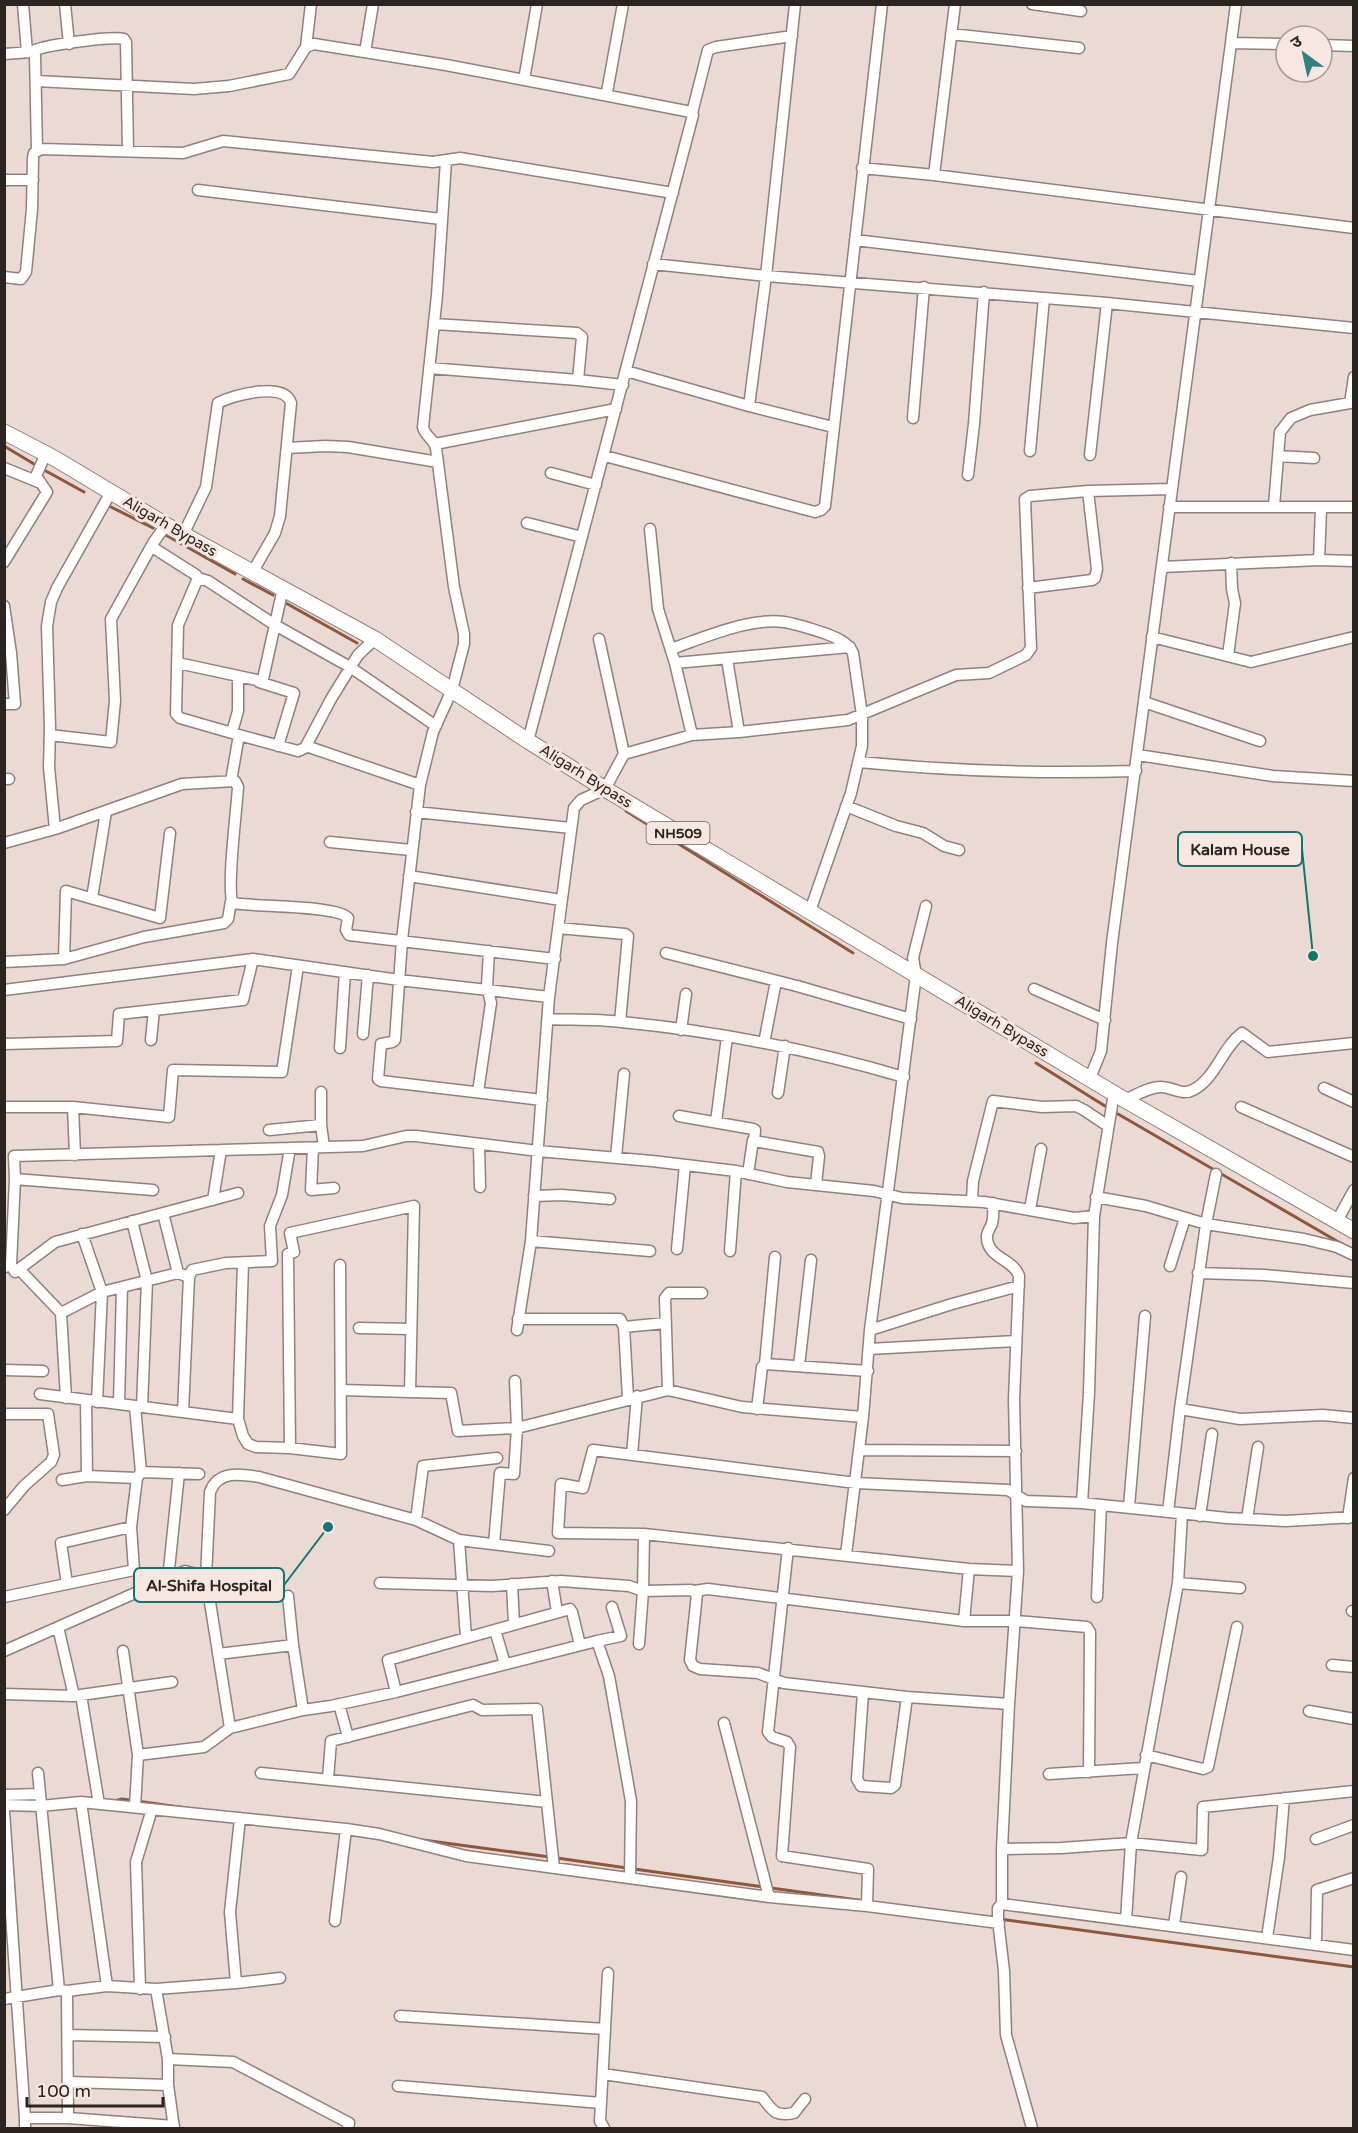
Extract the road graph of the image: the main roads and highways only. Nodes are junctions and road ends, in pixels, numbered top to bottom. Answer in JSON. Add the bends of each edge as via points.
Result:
{"nodes":[{"id":1,"x":4,"y":432,"type":"edge"},
{"id":2,"x":1353,"y":1231,"type":"edge"}],
"edges":[{"from":1,"to":2,"type":"highway","name":"Aligarh Bypass","number":"NH509","via":[[375,639],[605,789]]}]}
